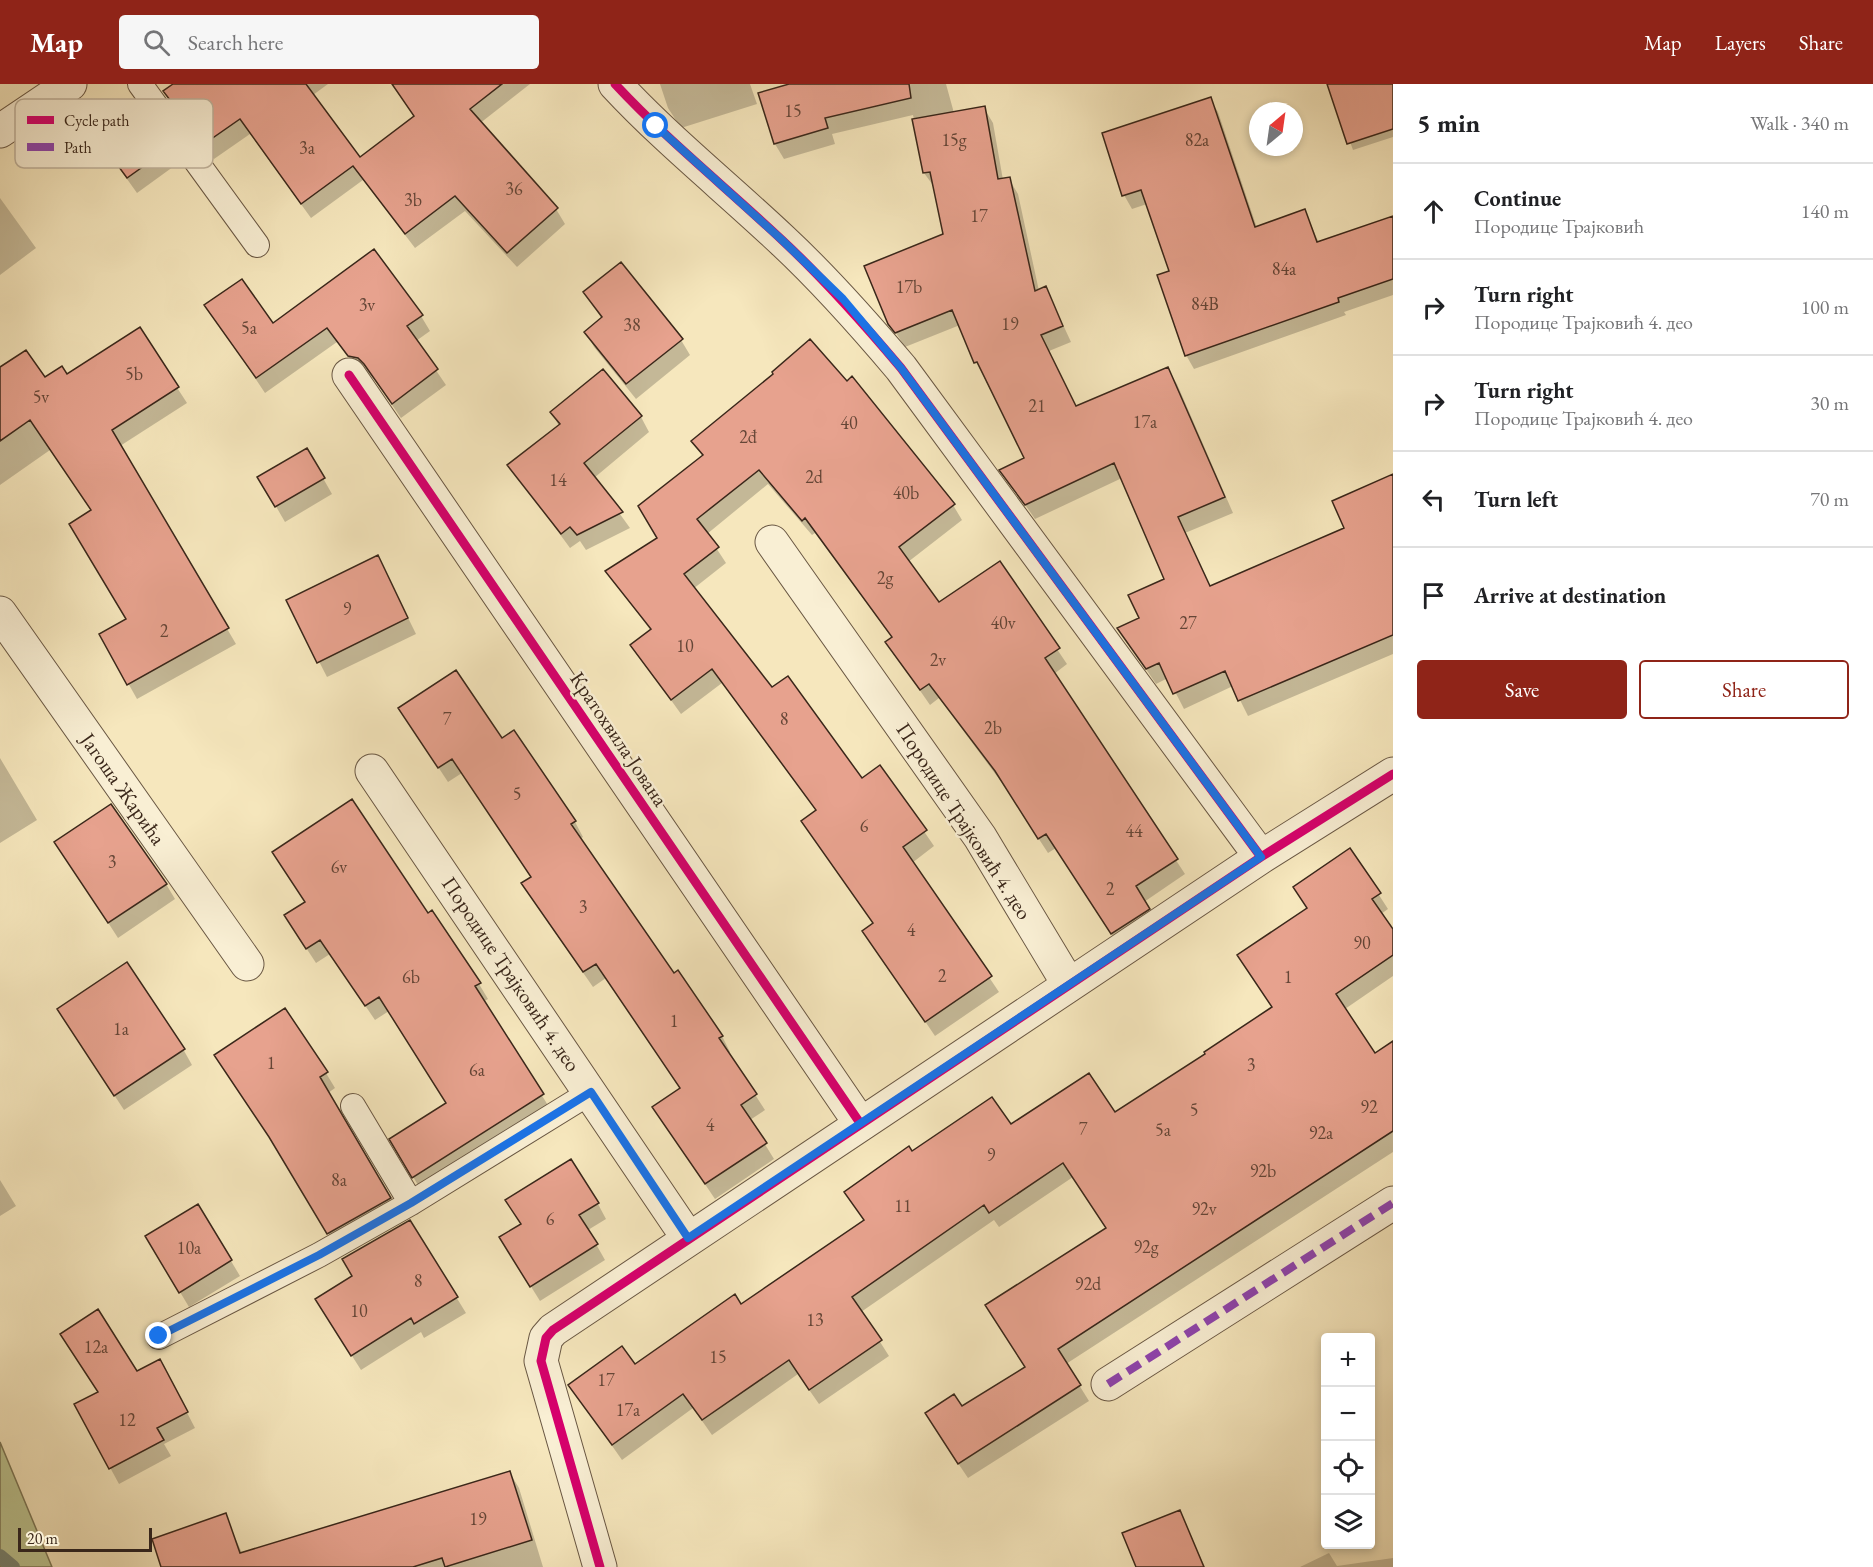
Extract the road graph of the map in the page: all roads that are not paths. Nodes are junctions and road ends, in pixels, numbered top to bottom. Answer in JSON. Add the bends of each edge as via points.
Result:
{"nodes":[{"id":1,"x":70,"y":84,"type":"edge"},
{"id":2,"x":140,"y":84,"type":"edge"},
{"id":3,"x":615,"y":84,"type":"edge"},
{"id":4,"x":48,"y":99,"type":"edge"},
{"id":5,"x":151,"y":99,"type":"edge"},
{"id":6,"x":15,"y":121,"type":"edge"},
{"id":7,"x":0,"y":131,"type":"edge"},
{"id":8,"x":201,"y":168,"type":"edge"},
{"id":9,"x":257,"y":245,"type":"dead end"},
{"id":10,"x":349,"y":375,"type":"dead end"},
{"id":11,"x":772,"y":542,"type":"dead end"},
{"id":12,"x":0,"y":613,"type":"edge"},
{"id":13,"x":372,"y":771,"type":"dead end"},
{"id":14,"x":1393,"y":774,"type":"edge"},
{"id":15,"x":1261,"y":857,"type":"junction"},
{"id":16,"x":247,"y":964,"type":"dead end"},
{"id":17,"x":1068,"y":985,"type":"junction"},
{"id":18,"x":591,"y":1092,"type":"junction"},
{"id":19,"x":353,"y":1106,"type":"dead end"},
{"id":20,"x":860,"y":1123,"type":"junction"},
{"id":21,"x":411,"y":1203,"type":"junction"},
{"id":22,"x":1393,"y":1203,"type":"edge"},
{"id":23,"x":688,"y":1238,"type":"junction"},
{"id":24,"x":159,"y":1336,"type":"dead end"},
{"id":25,"x":1108,"y":1384,"type":"dead end"},
{"id":26,"x":600,"y":1567,"type":"edge"}],
"edges":[{"from":1,"to":4,"type":"street"},
{"from":2,"to":5,"type":"lane"},
{"from":3,"to":15,"type":"street","via":[[843,299],[901,368]]},
{"from":6,"to":7,"type":"street"},
{"from":8,"to":9,"type":"lane"},
{"from":10,"to":20,"type":"street","name":"Кратохвила Јована"},
{"from":11,"to":17,"type":"street","name":"Породице Трајковић 4. део","via":[[980,837]]},
{"from":12,"to":16,"type":"street","name":"Јагоша Жарића"},
{"from":13,"to":18,"type":"street","name":"Породице Трајковић 4. део"},
{"from":14,"to":15,"type":"street"},
{"from":15,"to":17,"type":"street"},
{"from":17,"to":20,"type":"street"},
{"from":18,"to":21,"type":"lane"},
{"from":18,"to":23,"type":"street","name":"Породице Трајковић 4. део"},
{"from":19,"to":21,"type":"lane"},
{"from":20,"to":23,"type":"street"},
{"from":21,"to":24,"type":"lane","via":[[319,1255]]},
{"from":22,"to":25,"type":"street"},
{"from":23,"to":26,"type":"street","via":[[562,1322],[546,1338],[541,1361]]}]}
